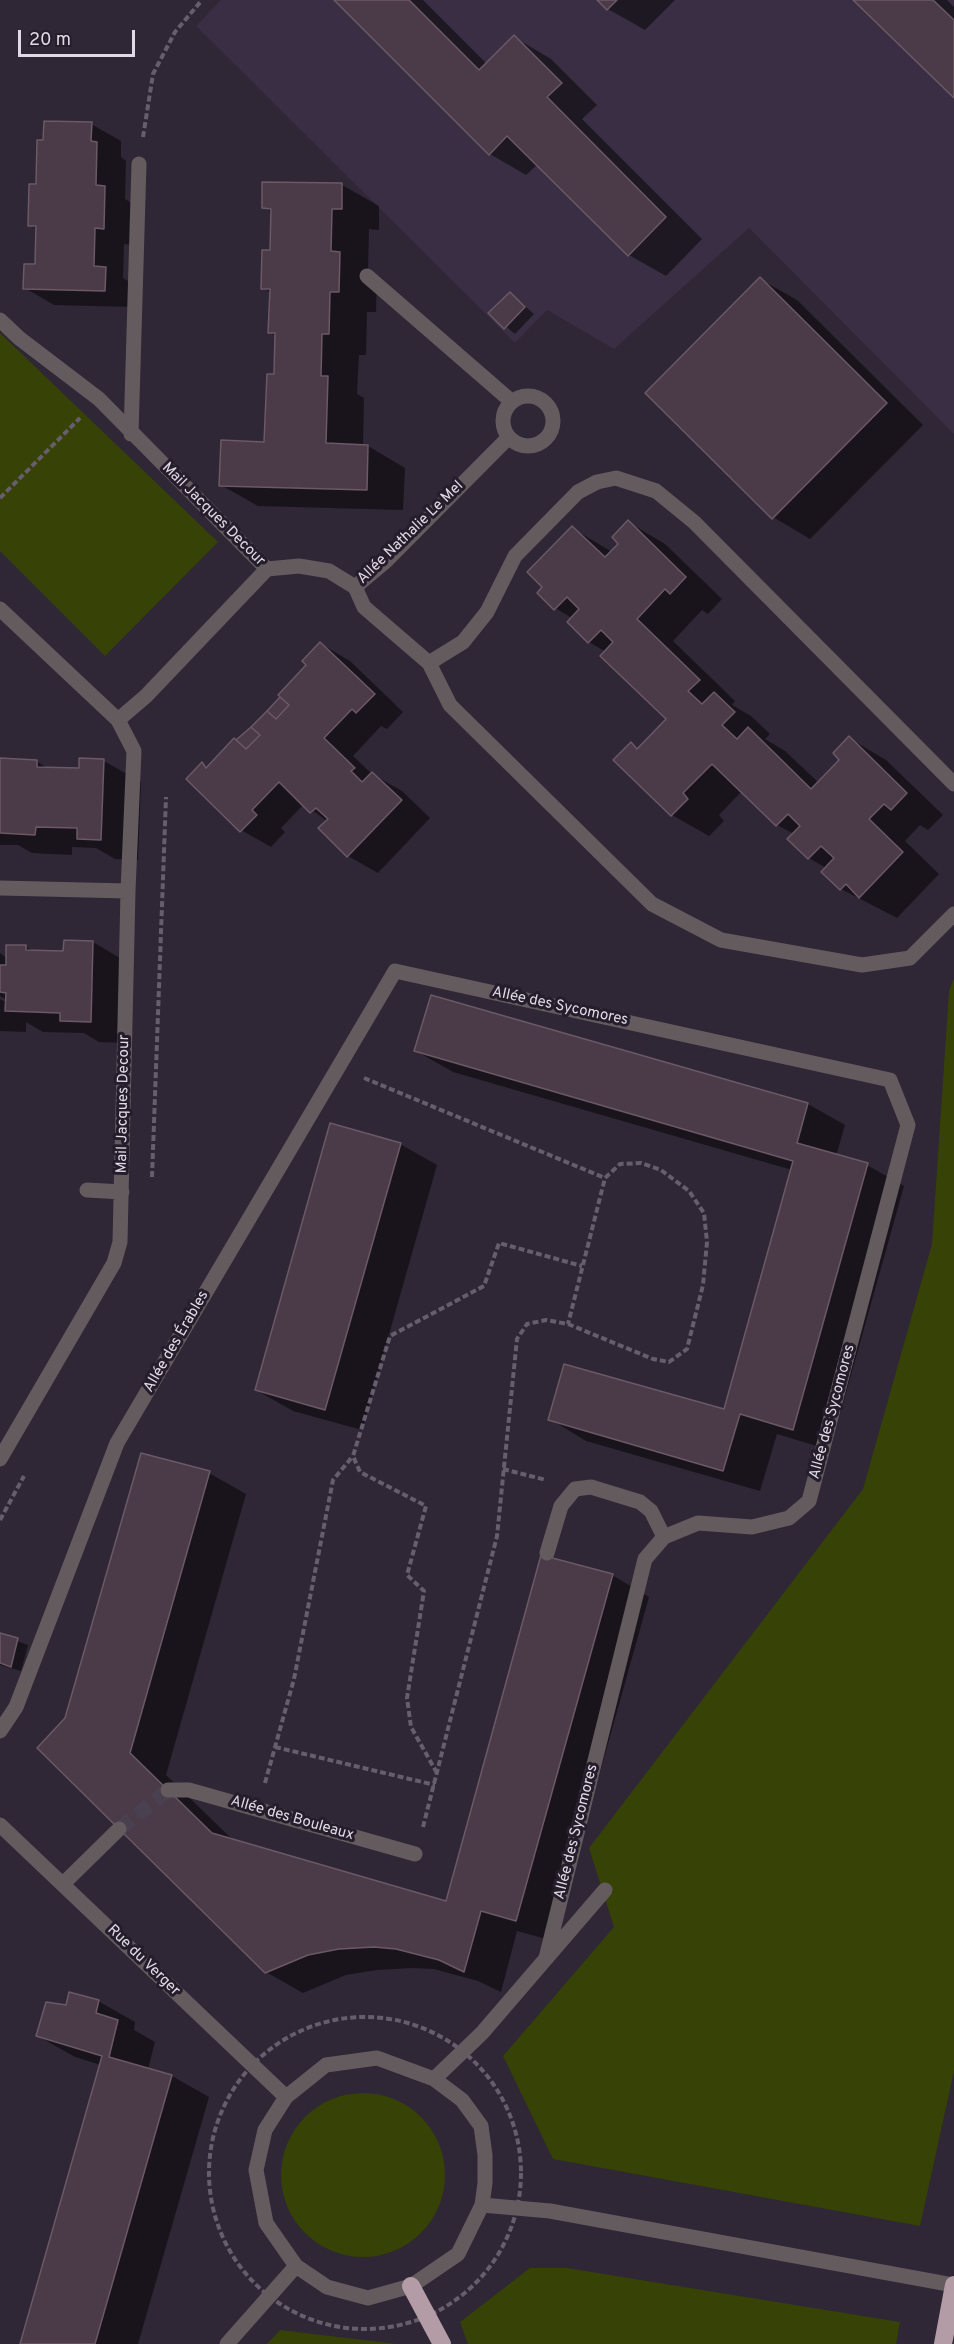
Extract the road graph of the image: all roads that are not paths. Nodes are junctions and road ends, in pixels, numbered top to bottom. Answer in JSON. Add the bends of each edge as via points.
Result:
{"nodes":[{"id":1,"x":139,"y":164,"type":"road end"},
{"id":2,"x":367,"y":276,"type":"dead end"},
{"id":3,"x":0,"y":320,"type":"edge"},
{"id":4,"x":511,"y":401,"type":"junction"},
{"id":5,"x":131,"y":434,"type":"junction"},
{"id":6,"x":508,"y":438,"type":"junction"},
{"id":7,"x":267,"y":569,"type":"junction"},
{"id":8,"x":355,"y":587,"type":"junction"},
{"id":9,"x":2,"y":613,"type":"edge"},
{"id":10,"x":429,"y":663,"type":"junction"},
{"id":11,"x":118,"y":720,"type":"junction"},
{"id":12,"x":954,"y":784,"type":"edge"},
{"id":13,"x":0,"y":888,"type":"edge"},
{"id":14,"x":128,"y":891,"type":"junction"},
{"id":15,"x":954,"y":914,"type":"edge"},
{"id":16,"x":395,"y":971,"type":"joint"},
{"id":17,"x":87,"y":1190,"type":"dead end"},
{"id":18,"x":123,"y":1192,"type":"junction"},
{"id":19,"x":0,"y":1460,"type":"edge"},
{"id":20,"x":664,"y":1536,"type":"junction"},
{"id":21,"x":548,"y":1553,"type":"dead end"},
{"id":22,"x":0,"y":1731,"type":"edge"},
{"id":23,"x":168,"y":1790,"type":"tunnel mouth"},
{"id":24,"x":0,"y":1825,"type":"edge"},
{"id":25,"x":119,"y":1829,"type":"tunnel mouth"},
{"id":26,"x":415,"y":1854,"type":"road end"},
{"id":27,"x":63,"y":1884,"type":"junction"},
{"id":28,"x":604,"y":1890,"type":"dead end"},
{"id":29,"x":546,"y":1958,"type":"junction"},
{"id":30,"x":434,"y":2079,"type":"junction"},
{"id":31,"x":286,"y":2097,"type":"junction"},
{"id":32,"x":482,"y":2205,"type":"junction"},
{"id":33,"x":296,"y":2266,"type":"junction"},
{"id":34,"x":954,"y":2285,"type":"edge"},
{"id":35,"x":411,"y":2286,"type":"junction"},
{"id":36,"x":227,"y":2344,"type":"edge"},
{"id":37,"x":442,"y":2344,"type":"edge"},
{"id":38,"x":942,"y":2344,"type":"edge"}],
"edges":[{"from":1,"to":5,"type":"street"},
{"from":2,"to":4,"type":"street"},
{"from":3,"to":5,"type":"street","name":"Mail Jacques Decour","via":[[99,399]]},
{"from":4,"to":6,"type":"street","via":[[502,419]]},
{"from":4,"to":6,"type":"street","via":[[534,396],[544,401],[552,411],[553,423],[542,443],[530,447]]},
{"from":5,"to":7,"type":"street","name":"Mail Jacques Decour"},
{"from":6,"to":8,"type":"street","name":"Allée Nathalie Le Mel","via":[[386,561]]},
{"from":7,"to":8,"type":"street","name":"Allée Nathalie Le Mel","via":[[299,566],[329,571]]},
{"from":7,"to":11,"type":"street","name":"Mail Jacques Decour","via":[[146,696]]},
{"from":8,"to":10,"type":"street","via":[[364,607]]},
{"from":9,"to":11,"type":"street","name":"Mail Jacques Decour"},
{"from":10,"to":12,"type":"street","via":[[464,642],[487,612],[515,556],[578,492],[616,478],[656,491],[694,522]]},
{"from":10,"to":15,"type":"street","via":[[450,705],[652,904],[721,940],[862,965],[910,958]]},
{"from":11,"to":14,"type":"street","name":"Mail Jacques Decour","via":[[134,751]]},
{"from":13,"to":14,"type":"street"},
{"from":14,"to":18,"type":"street","name":"Mail Jacques Decour"},
{"from":16,"to":20,"type":"street","name":"Allée des Sycomores","via":[[890,1080],[908,1125],[809,1501],[789,1518],[752,1527],[698,1523]]},
{"from":16,"to":22,"type":"street","name":"Allée des Érables","via":[[117,1443],[15,1707]]},
{"from":17,"to":18,"type":"street"},
{"from":18,"to":19,"type":"street","name":"Mail Jacques Decour","via":[[120,1242],[114,1263]]},
{"from":20,"to":21,"type":"street","via":[[651,1511],[639,1502],[591,1487],[575,1489],[561,1506]]},
{"from":20,"to":29,"type":"street","name":"Allée des Sycomores","via":[[645,1558]]},
{"from":23,"to":26,"type":"street","name":"Allée des Bouleaux","via":[[189,1790]]},
{"from":24,"to":27,"type":"street","name":"Rue du Verger"},
{"from":25,"to":27,"type":"street"},
{"from":27,"to":31,"type":"street","name":"Rue du Verger"},
{"from":28,"to":29,"type":"street"},
{"from":29,"to":30,"type":"street","name":"Allée des Sycomores"},
{"from":30,"to":31,"type":"street","via":[[376,2058],[326,2065]]},
{"from":30,"to":32,"type":"street","via":[[462,2100],[481,2126],[485,2155]]},
{"from":31,"to":33,"type":"street","via":[[265,2130],[256,2170],[266,2223]]},
{"from":32,"to":34,"type":"street","via":[[550,2211]]},
{"from":32,"to":35,"type":"street","via":[[458,2254]]},
{"from":33,"to":35,"type":"street","via":[[327,2287],[368,2298]]},
{"from":33,"to":36,"type":"street"},
{"from":34,"to":38,"type":"highway"},
{"from":35,"to":37,"type":"highway"}]}
